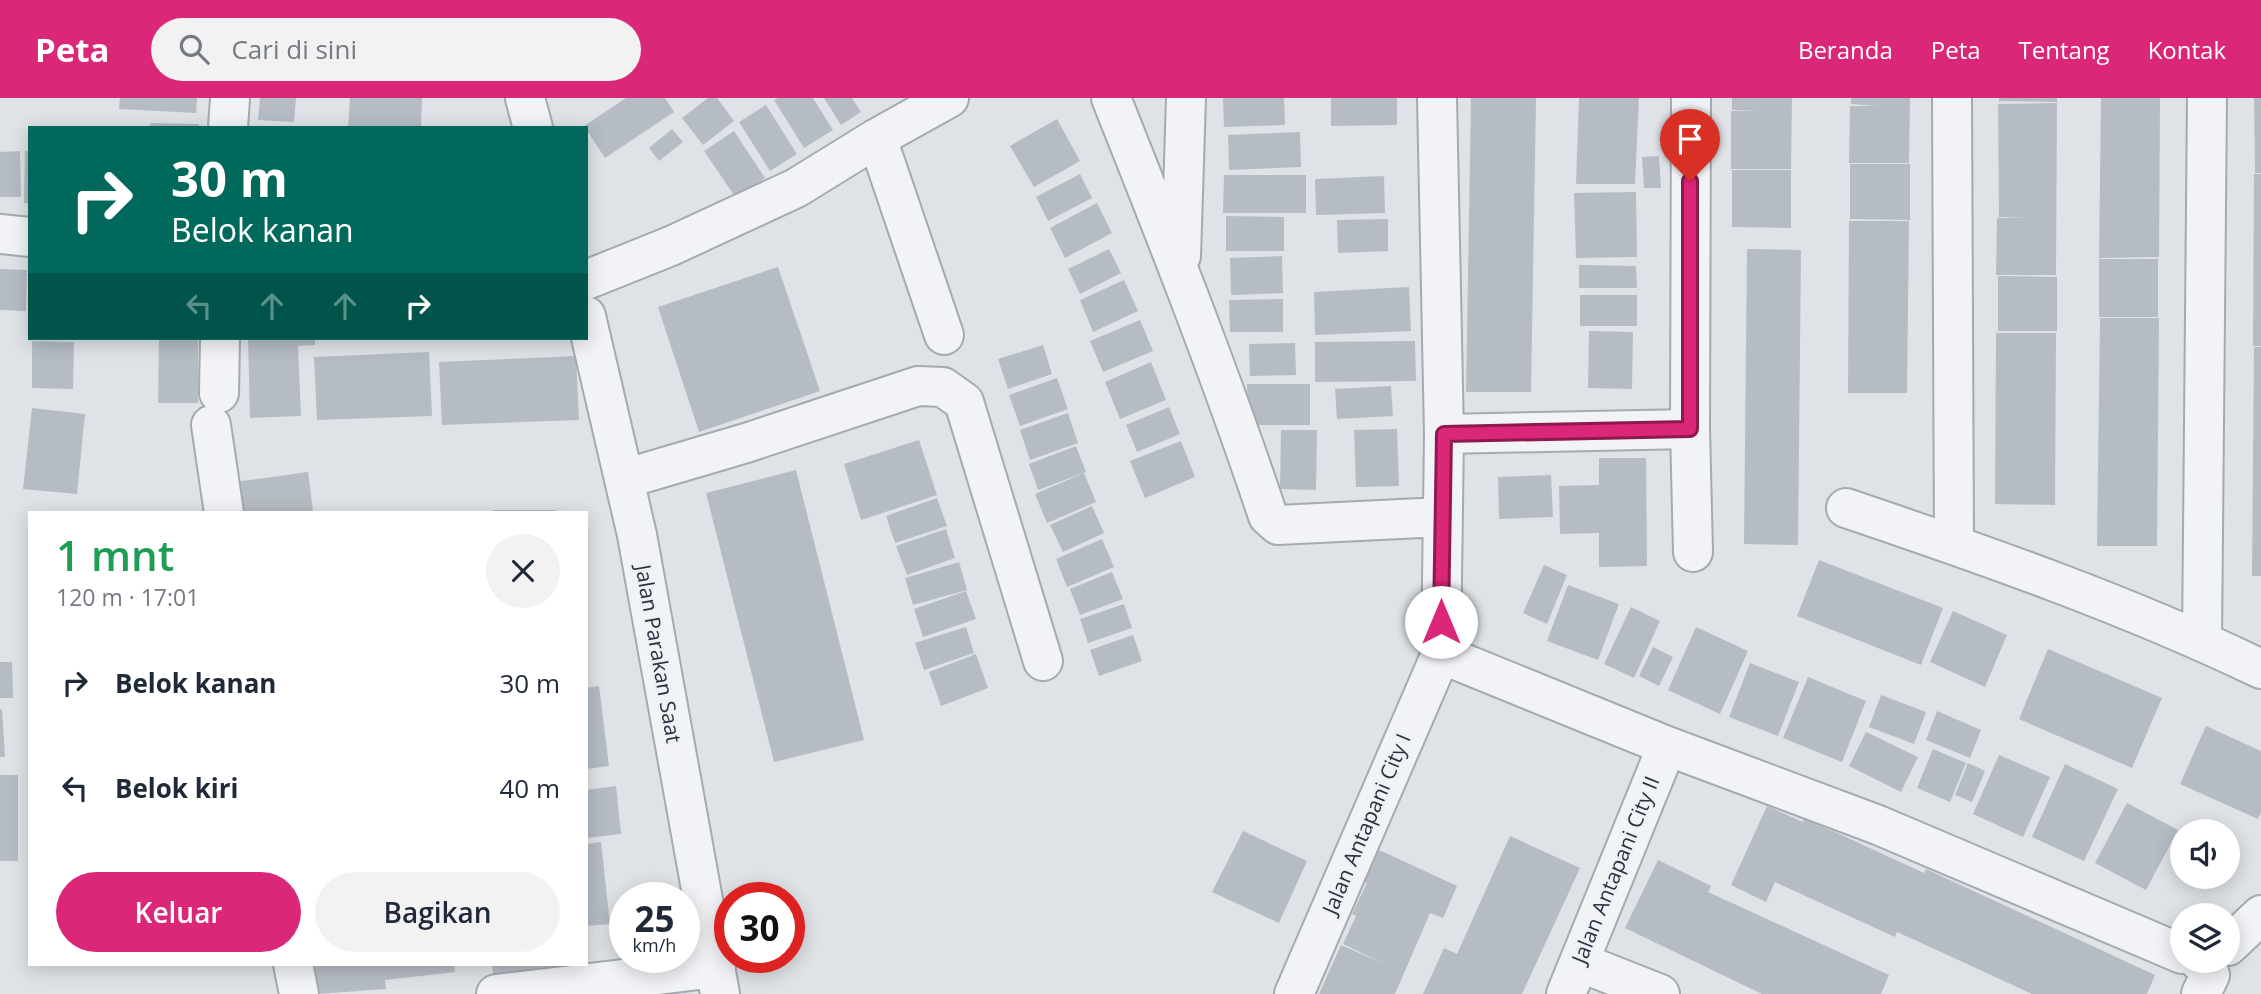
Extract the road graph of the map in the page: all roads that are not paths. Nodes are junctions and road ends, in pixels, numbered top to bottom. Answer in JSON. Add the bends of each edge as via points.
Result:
{"nodes":[{"id":1,"x":230,"y":98,"type":"edge"},
{"id":2,"x":525,"y":98,"type":"edge"},
{"id":3,"x":949,"y":98,"type":"edge"},
{"id":4,"x":1111,"y":98,"type":"edge"},
{"id":5,"x":1186,"y":98,"type":"edge"},
{"id":6,"x":1437,"y":98,"type":"edge"},
{"id":7,"x":1691,"y":98,"type":"edge"},
{"id":8,"x":1952,"y":98,"type":"edge"},
{"id":9,"x":2207,"y":98,"type":"edge"},
{"id":10,"x":228,"y":126,"type":"edge"},
{"id":11,"x":532,"y":126,"type":"edge"},
{"id":12,"x":877,"y":138,"type":"junction"},
{"id":13,"x":0,"y":234,"type":"edge"},
{"id":14,"x":28,"y":237,"type":"edge"},
{"id":15,"x":1181,"y":272,"type":"junction"},
{"id":16,"x":588,"y":279,"type":"edge"},
{"id":17,"x":588,"y":325,"type":"edge"},
{"id":18,"x":944,"y":335,"type":"dead end"},
{"id":19,"x":219,"y":340,"type":"edge"},
{"id":20,"x":1690,"y":429,"type":"junction"},
{"id":21,"x":1444,"y":434,"type":"junction"},
{"id":22,"x":624,"y":479,"type":"junction"},
{"id":23,"x":1846,"y":508,"type":"dead end"},
{"id":24,"x":224,"y":511,"type":"edge"},
{"id":25,"x":1441,"y":517,"type":"junction"},
{"id":26,"x":1954,"y":545,"type":"junction"},
{"id":27,"x":1693,"y":552,"type":"dead end"},
{"id":28,"x":2202,"y":641,"type":"junction"},
{"id":29,"x":1441,"y":654,"type":"junction"},
{"id":30,"x":1043,"y":661,"type":"dead end"},
{"id":31,"x":2261,"y":669,"type":"edge"},
{"id":32,"x":1667,"y":746,"type":"junction"},
{"id":33,"x":2261,"y":915,"type":"edge"},
{"id":34,"x":2240,"y":933,"type":"edge"},
{"id":35,"x":2170,"y":948,"type":"edge"},
{"id":36,"x":293,"y":966,"type":"edge"},
{"id":37,"x":490,"y":966,"type":"edge"},
{"id":38,"x":1573,"y":978,"type":"edge"},
{"id":39,"x":718,"y":981,"type":"edge"},
{"id":40,"x":299,"y":994,"type":"edge"},
{"id":41,"x":496,"y":994,"type":"edge"},
{"id":42,"x":1294,"y":994,"type":"edge"},
{"id":43,"x":1660,"y":994,"type":"edge"}],
"edges":[{"from":1,"to":10,"type":"street"},
{"from":2,"to":11,"type":"street"},
{"from":3,"to":12,"type":"street"},
{"from":4,"to":15,"type":"street"},
{"from":5,"to":15,"type":"street"},
{"from":6,"to":21,"type":"street"},
{"from":7,"to":20,"type":"street"},
{"from":8,"to":26,"type":"street"},
{"from":9,"to":28,"type":"street"},
{"from":12,"to":16,"type":"street","via":[[796,187]]},
{"from":12,"to":18,"type":"street"},
{"from":13,"to":14,"type":"street"},
{"from":15,"to":25,"type":"street","via":[[1272,521],[1287,525]]},
{"from":17,"to":22,"type":"street","name":"Jalan Parakan Saat"},
{"from":19,"to":24,"type":"street","via":[[215,409]]},
{"from":20,"to":21,"type":"street"},
{"from":20,"to":27,"type":"street"},
{"from":21,"to":25,"type":"street"},
{"from":22,"to":30,"type":"street","via":[[918,386],[943,387],[964,402]]},
{"from":22,"to":39,"type":"street","name":"Jalan Parakan Saat"},
{"from":23,"to":26,"type":"street"},
{"from":25,"to":29,"type":"street"},
{"from":26,"to":28,"type":"street"},
{"from":28,"to":31,"type":"street"},
{"from":29,"to":32,"type":"street"},
{"from":29,"to":42,"type":"street","name":"Jalan Antapani City I"},
{"from":32,"to":35,"type":"street","via":[[1878,825]]},
{"from":32,"to":38,"type":"street","name":"Jalan Antapani City II"},
{"from":33,"to":34,"type":"street"},
{"from":36,"to":40,"type":"street"},
{"from":37,"to":41,"type":"street"},
{"from":38,"to":43,"type":"street"},
{"from":39,"to":41,"type":"street"}]}
